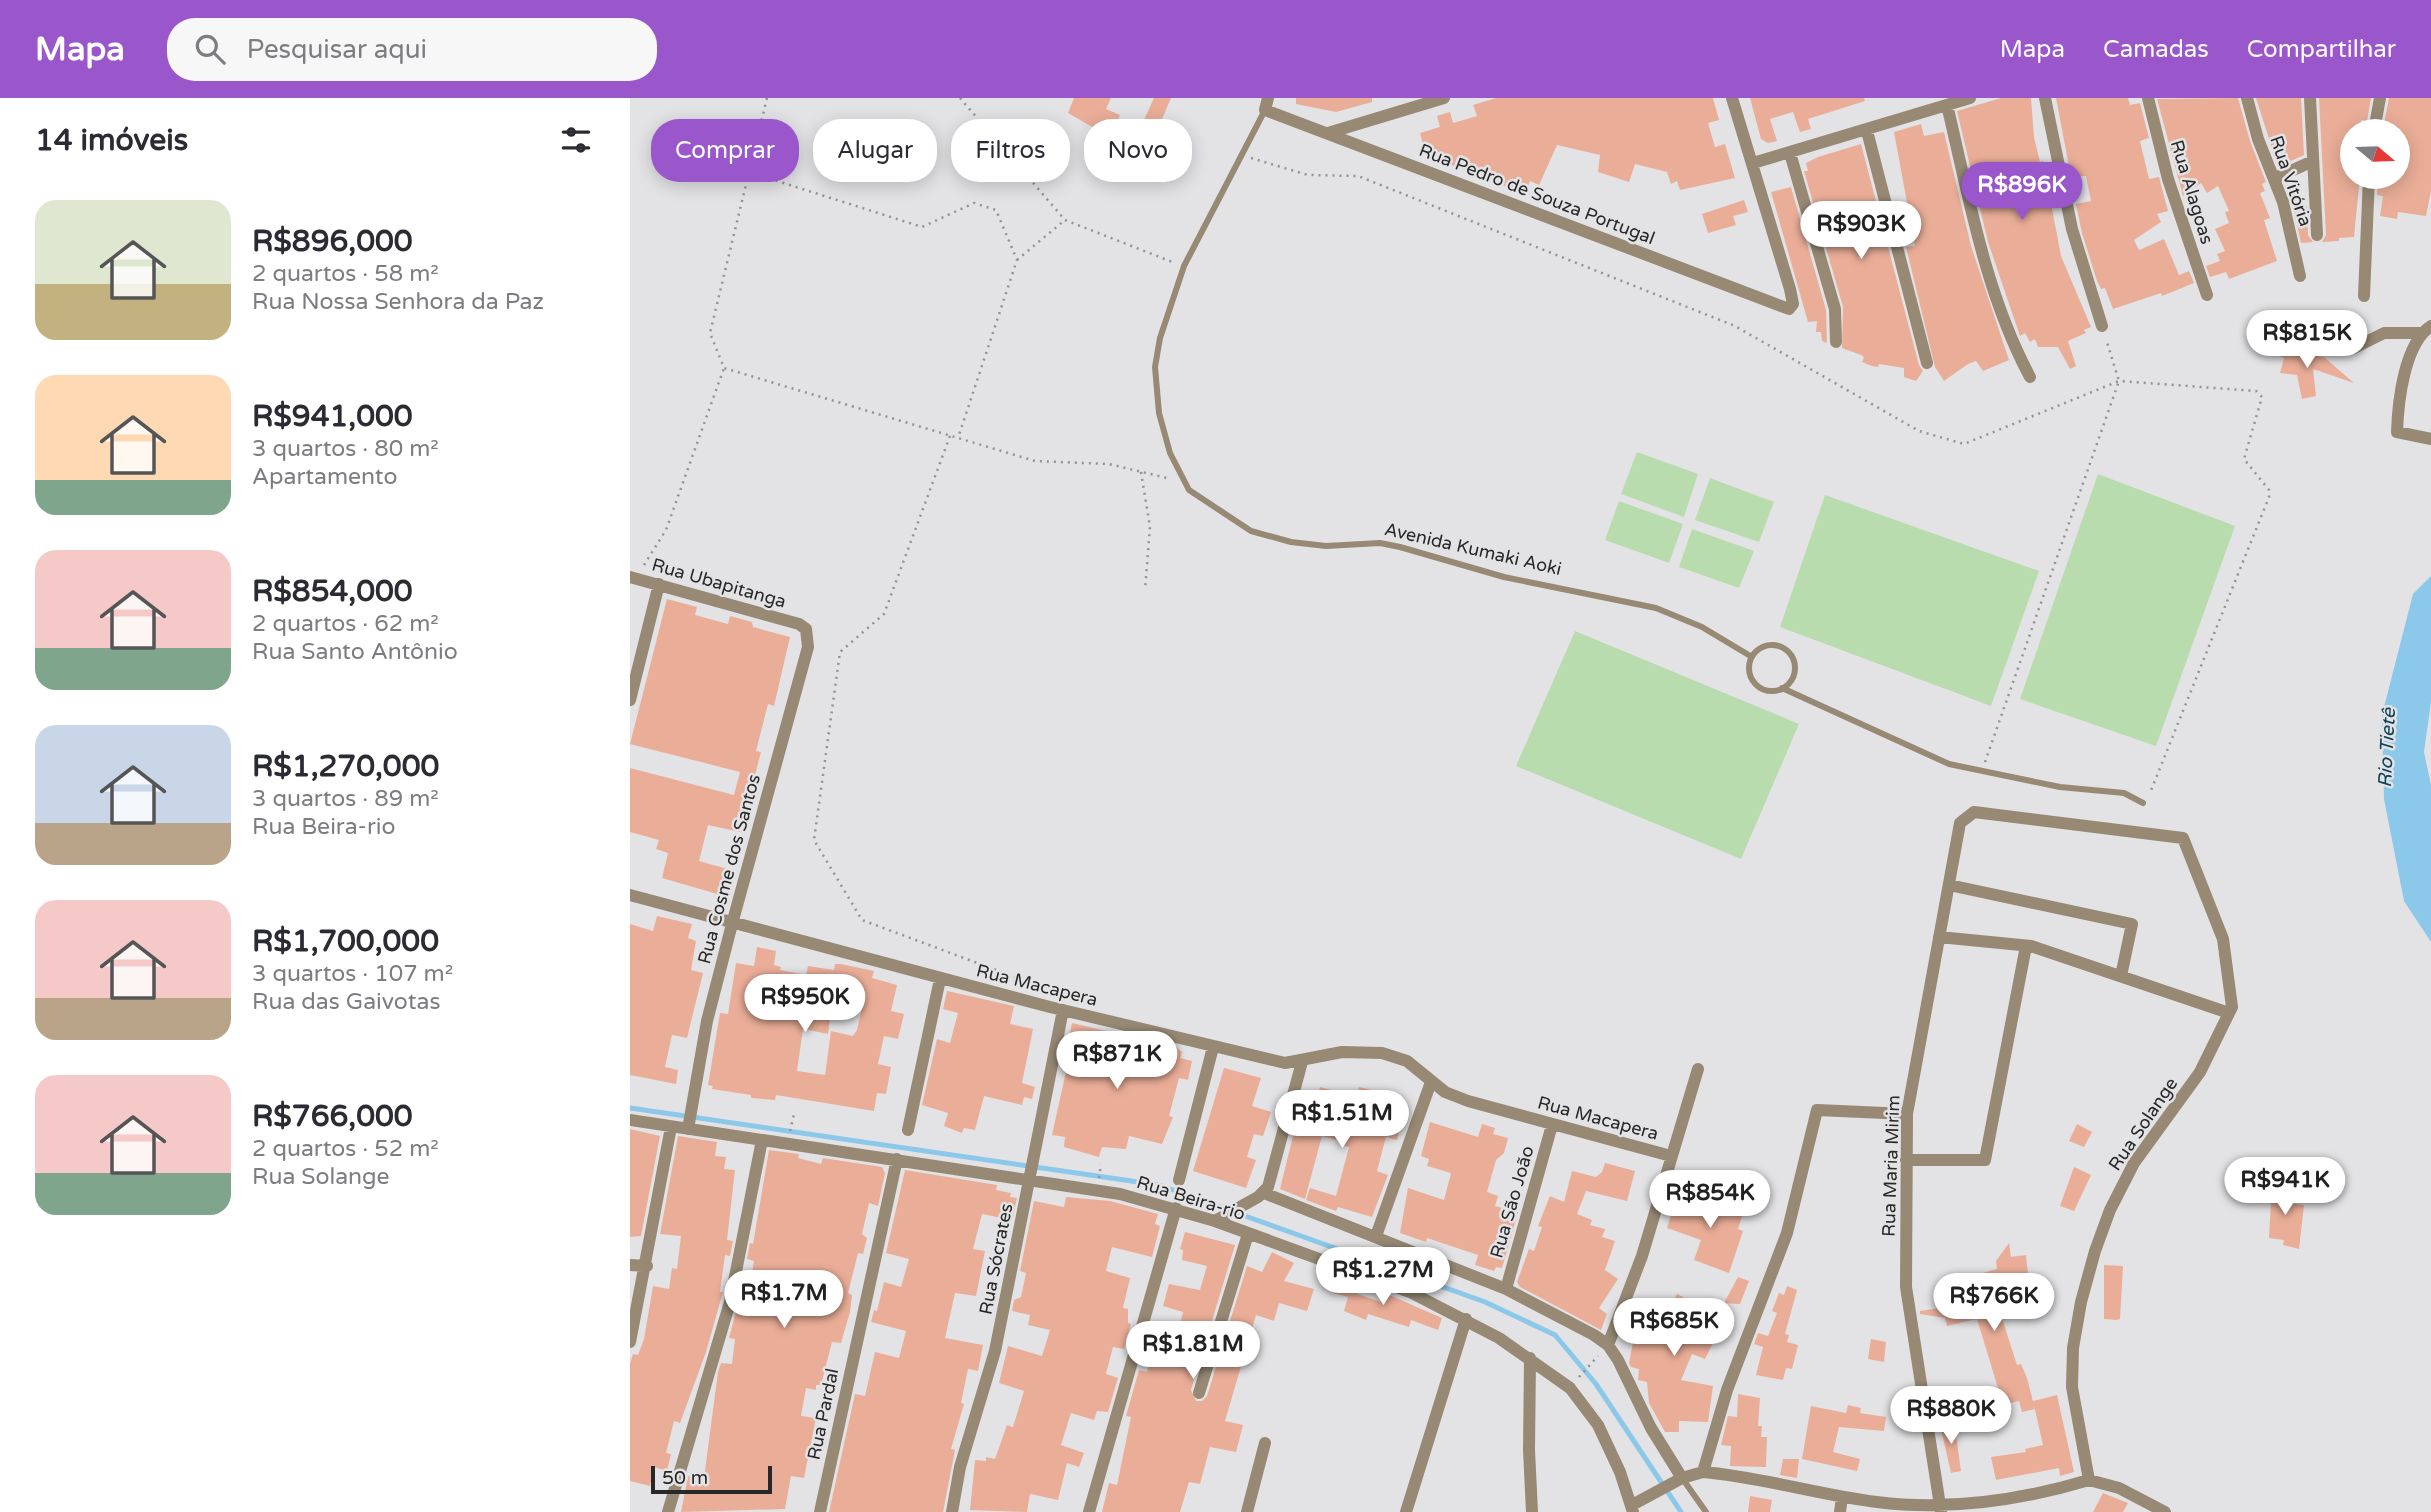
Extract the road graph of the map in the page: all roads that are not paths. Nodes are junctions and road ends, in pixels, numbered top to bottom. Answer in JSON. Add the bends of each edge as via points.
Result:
{"nodes":[{"id":1,"x":1444,"y":98,"type":"edge"},
{"id":2,"x":1731,"y":98,"type":"edge"},
{"id":3,"x":1969,"y":98,"type":"edge"},
{"id":4,"x":2045,"y":98,"type":"edge"},
{"id":5,"x":2148,"y":98,"type":"edge"},
{"id":6,"x":2247,"y":98,"type":"edge"},
{"id":7,"x":2310,"y":98,"type":"edge"},
{"id":8,"x":2380,"y":98,"type":"edge"},
{"id":9,"x":1267,"y":104,"type":"edge"},
{"id":10,"x":1947,"y":105,"type":"junction"},
{"id":11,"x":2376,"y":119,"type":"edge"},
{"id":12,"x":1867,"y":131,"type":"junction"},
{"id":13,"x":1328,"y":133,"type":"junction"},
{"id":14,"x":1790,"y":153,"type":"junction"},
{"id":15,"x":2313,"y":161,"type":"junction"},
{"id":16,"x":1753,"y":163,"type":"junction"},
{"id":17,"x":2275,"y":178,"type":"junction"},
{"id":18,"x":2368,"y":189,"type":"edge"},
{"id":19,"x":2317,"y":235,"type":"dead end"},
{"id":20,"x":2300,"y":276,"type":"dead end"},
{"id":21,"x":2207,"y":295,"type":"dead end"},
{"id":22,"x":2364,"y":296,"type":"dead end"},
{"id":23,"x":2102,"y":326,"type":"road end"},
{"id":24,"x":2426,"y":330,"type":"edge"},
{"id":25,"x":1836,"y":342,"type":"dead end"},
{"id":26,"x":2354,"y":348,"type":"dead end"},
{"id":27,"x":1927,"y":363,"type":"dead end"},
{"id":28,"x":2030,"y":377,"type":"dead end"},
{"id":29,"x":2431,"y":439,"type":"edge"},
{"id":30,"x":633,"y":578,"type":"edge"},
{"id":31,"x":659,"y":584,"type":"junction"},
{"id":32,"x":799,"y":624,"type":"joint"},
{"id":33,"x":1752,"y":657,"type":"junction"},
{"id":34,"x":1782,"y":688,"type":"junction"},
{"id":35,"x":630,"y":700,"type":"edge"},
{"id":36,"x":2143,"y":803,"type":"road end"},
{"id":37,"x":1960,"y":823,"type":"joint"},
{"id":38,"x":1949,"y":885,"type":"junction"},
{"id":39,"x":630,"y":895,"type":"edge"},
{"id":40,"x":732,"y":924,"type":"junction"},
{"id":41,"x":1939,"y":937,"type":"junction"},
{"id":42,"x":2026,"y":946,"type":"junction"},
{"id":43,"x":2121,"y":976,"type":"junction"},
{"id":44,"x":940,"y":979,"type":"junction"},
{"id":45,"x":1056,"y":1008,"type":"junction"},
{"id":46,"x":2229,"y":1013,"type":"junction"},
{"id":47,"x":1213,"y":1047,"type":"junction"},
{"id":48,"x":1302,"y":1062,"type":"junction"},
{"id":49,"x":1698,"y":1069,"type":"dead end"},
{"id":50,"x":1431,"y":1082,"type":"junction"},
{"id":51,"x":1907,"y":1114,"type":"junction"},
{"id":52,"x":630,"y":1120,"type":"edge"},
{"id":53,"x":688,"y":1125,"type":"junction"},
{"id":54,"x":1552,"y":1125,"type":"junction"},
{"id":55,"x":671,"y":1127,"type":"junction"},
{"id":56,"x":908,"y":1130,"type":"dead end"},
{"id":57,"x":762,"y":1140,"type":"junction"},
{"id":58,"x":1671,"y":1156,"type":"junction"},
{"id":59,"x":897,"y":1159,"type":"junction"},
{"id":60,"x":1906,"y":1160,"type":"junction"},
{"id":61,"x":1030,"y":1177,"type":"junction"},
{"id":62,"x":1179,"y":1180,"type":"dead end"},
{"id":63,"x":1264,"y":1193,"type":"junction"},
{"id":64,"x":1176,"y":1208,"type":"junction"},
{"id":65,"x":1219,"y":1217,"type":"junction"},
{"id":66,"x":1248,"y":1234,"type":"junction"},
{"id":67,"x":1376,"y":1236,"type":"junction"},
{"id":68,"x":630,"y":1265,"type":"edge"},
{"id":69,"x":647,"y":1266,"type":"junction"},
{"id":70,"x":1506,"y":1289,"type":"junction"},
{"id":71,"x":1466,"y":1319,"type":"junction"},
{"id":72,"x":630,"y":1342,"type":"edge"},
{"id":73,"x":1606,"y":1347,"type":"junction"},
{"id":74,"x":1530,"y":1359,"type":"junction"},
{"id":75,"x":1199,"y":1393,"type":"dead end"},
{"id":76,"x":1265,"y":1443,"type":"dead end"},
{"id":77,"x":1703,"y":1472,"type":"junction"},
{"id":78,"x":1678,"y":1480,"type":"junction"},
{"id":79,"x":2089,"y":1480,"type":"junction"},
{"id":80,"x":1842,"y":1497,"type":"junction"},
{"id":81,"x":1636,"y":1505,"type":"edge"},
{"id":82,"x":1941,"y":1508,"type":"edge"},
{"id":83,"x":668,"y":1512,"type":"edge"},
{"id":84,"x":820,"y":1512,"type":"edge"},
{"id":85,"x":952,"y":1512,"type":"edge"},
{"id":86,"x":1089,"y":1512,"type":"edge"},
{"id":87,"x":1247,"y":1512,"type":"edge"},
{"id":88,"x":1406,"y":1512,"type":"edge"},
{"id":89,"x":1532,"y":1512,"type":"edge"},
{"id":90,"x":1706,"y":1512,"type":"edge"},
{"id":91,"x":1840,"y":1512,"type":"edge"},
{"id":92,"x":2165,"y":1512,"type":"edge"}],
"edges":[{"from":1,"to":13,"type":"street"},
{"from":2,"to":16,"type":"street"},
{"from":3,"to":10,"type":"street"},
{"from":4,"to":23,"type":"street","via":[[2072,229]]},
{"from":5,"to":21,"type":"street","name":"Rua Alagoas","via":[[2168,179]]},
{"from":6,"to":17,"type":"street","name":"Rua Vitória"},
{"from":7,"to":15,"type":"street"},
{"from":8,"to":11,"type":"street"},
{"from":9,"to":13,"type":"street","name":"Rua Pedro de Souza Portugal"},
{"from":9,"to":33,"type":"lane","name":"Avenida Kumaki Aoki","via":[[1184,266],[1160,338],[1155,367],[1159,413],[1170,453],[1189,490],[1251,531],[1326,546],[1380,543],[1504,577],[1656,608],[1702,627]]},
{"from":10,"to":12,"type":"street"},
{"from":10,"to":28,"type":"street","via":[[1992,288]]},
{"from":12,"to":14,"type":"street"},
{"from":12,"to":27,"type":"street"},
{"from":13,"to":16,"type":"street","name":"Rua Pedro de Souza Portugal","via":[[1791,308]]},
{"from":14,"to":16,"type":"street"},
{"from":14,"to":25,"type":"street","via":[[1835,309]]},
{"from":15,"to":17,"type":"street"},
{"from":15,"to":19,"type":"street"},
{"from":17,"to":20,"type":"street","name":"Rua Vitória"},
{"from":18,"to":22,"type":"street"},
{"from":24,"to":26,"type":"street","via":[[2384,333]]},
{"from":24,"to":29,"type":"street","via":[[2398,394],[2397,432]]},
{"from":30,"to":31,"type":"street","name":"Rua Ubapitanga"},
{"from":31,"to":32,"type":"street","name":"Rua Ubapitanga"},
{"from":31,"to":35,"type":"street"},
{"from":32,"to":40,"type":"street","name":"Rua Cosme dos Santos","via":[[806,629],[808,647]]},
{"from":33,"to":34,"type":"lane","via":[[1749,670],[1755,684],[1768,690]]},
{"from":33,"to":34,"type":"lane","via":[[1769,645],[1789,652],[1794,672]]},
{"from":34,"to":36,"type":"lane","via":[[1924,754],[1981,772],[2124,793]]},
{"from":37,"to":38,"type":"street","name":"Rua Maria Mirim"},
{"from":37,"to":46,"type":"street","name":"Rua Solange","via":[[1974,812],[2183,838],[2223,939]]},
{"from":38,"to":41,"type":"street","name":"Rua Maria Mirim"},
{"from":38,"to":43,"type":"street","via":[[2132,924]]},
{"from":39,"to":40,"type":"street","name":"Rua Macapera"},
{"from":40,"to":44,"type":"street","name":"Rua Macapera"},
{"from":40,"to":53,"type":"street","name":"Rua Cosme dos Santos","via":[[707,1021]]},
{"from":41,"to":42,"type":"street"},
{"from":41,"to":51,"type":"street","name":"Rua Maria Mirim"},
{"from":42,"to":43,"type":"street"},
{"from":42,"to":60,"type":"street","via":[[1985,1160]]},
{"from":43,"to":46,"type":"street"},
{"from":44,"to":45,"type":"street","name":"Rua Macapera"},
{"from":44,"to":56,"type":"street"},
{"from":45,"to":47,"type":"street","name":"Rua Macapera"},
{"from":45,"to":61,"type":"street","name":"Rua Sócrates"},
{"from":46,"to":79,"type":"street","name":"Rua Solange","via":[[2200,1072],[2134,1163],[2095,1251],[2073,1348],[2072,1387]]},
{"from":47,"to":48,"type":"street","name":"Rua Macapera","via":[[1284,1063]]},
{"from":47,"to":62,"type":"street"},
{"from":48,"to":50,"type":"street","name":"Rua Macapera","via":[[1342,1052],[1382,1053],[1407,1062]]},
{"from":48,"to":63,"type":"street"},
{"from":49,"to":58,"type":"street"},
{"from":50,"to":54,"type":"street","name":"Rua Macapera","via":[[1468,1101]]},
{"from":50,"to":67,"type":"street"},
{"from":51,"to":60,"type":"street","name":"Rua Maria Mirim"},
{"from":51,"to":77,"type":"street","via":[[1817,1110],[1787,1233],[1727,1390]]},
{"from":52,"to":55,"type":"street","name":"Rua Beira-rio"},
{"from":53,"to":55,"type":"street","name":"Rua Beira-rio"},
{"from":53,"to":57,"type":"street","name":"Rua Beira-rio"},
{"from":54,"to":58,"type":"street","name":"Rua Macapera"},
{"from":54,"to":70,"type":"street","name":"Rua São João"},
{"from":55,"to":69,"type":"street"},
{"from":57,"to":59,"type":"street","name":"Rua Beira-rio"},
{"from":57,"to":83,"type":"street","via":[[730,1302]]},
{"from":58,"to":73,"type":"street","via":[[1642,1256]]},
{"from":59,"to":61,"type":"street","name":"Rua Beira-rio"},
{"from":59,"to":84,"type":"street","name":"Rua Pardal"},
{"from":60,"to":82,"type":"street","name":"Rua Maria Mirim","via":[[1908,1312]]},
{"from":61,"to":64,"type":"street","name":"Rua Beira-rio"},
{"from":61,"to":85,"type":"street","name":"Rua Sócrates","via":[[995,1351],[960,1467]]},
{"from":63,"to":65,"type":"street"},
{"from":63,"to":67,"type":"street"},
{"from":64,"to":65,"type":"street","name":"Rua Beira-rio"},
{"from":64,"to":86,"type":"street"},
{"from":65,"to":66,"type":"street","name":"Rua Beira-rio"},
{"from":66,"to":71,"type":"street","name":"Rua Beira-rio","via":[[1410,1292]]},
{"from":66,"to":75,"type":"street"},
{"from":67,"to":70,"type":"street"},
{"from":68,"to":69,"type":"street"},
{"from":69,"to":72,"type":"street"},
{"from":70,"to":73,"type":"street","via":[[1579,1326]]},
{"from":71,"to":74,"type":"street","name":"Rua Beira-rio"},
{"from":71,"to":88,"type":"street"},
{"from":73,"to":78,"type":"street"},
{"from":74,"to":81,"type":"street","name":"Rua Beira-rio","via":[[1586,1405]]},
{"from":74,"to":89,"type":"street"},
{"from":76,"to":87,"type":"street"},
{"from":77,"to":78,"type":"street"},
{"from":77,"to":80,"type":"street"},
{"from":78,"to":81,"type":"street"},
{"from":78,"to":90,"type":"lane"},
{"from":79,"to":82,"type":"street","via":[[2040,1494]]},
{"from":79,"to":92,"type":"street","via":[[2119,1488]]},
{"from":80,"to":82,"type":"street"},
{"from":80,"to":91,"type":"street"}]}
